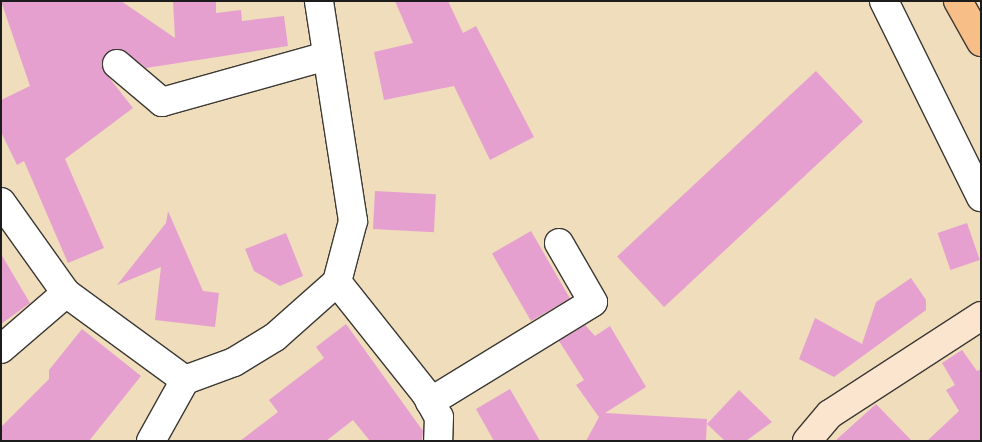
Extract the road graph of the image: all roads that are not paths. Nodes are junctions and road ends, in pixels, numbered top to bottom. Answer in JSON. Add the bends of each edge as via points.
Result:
{"nodes":[{"id":1,"x":319,"y":1,"type":"edge"},
{"id":2,"x":884,"y":1,"type":"edge"},
{"id":3,"x":958,"y":1,"type":"edge"},
{"id":4,"x":981,"y":42,"type":"edge"},
{"id":5,"x":326,"y":56,"type":"junction"},
{"id":6,"x":117,"y":64,"type":"dead end"},
{"id":7,"x":981,"y":197,"type":"edge"},
{"id":8,"x":1,"y":202,"type":"edge"},
{"id":9,"x":559,"y":243,"type":"dead end"},
{"id":10,"x":337,"y":282,"type":"junction"},
{"id":11,"x":66,"y":293,"type":"junction"},
{"id":12,"x":981,"y":316,"type":"edge"},
{"id":13,"x":1,"y":350,"type":"edge"},
{"id":14,"x":185,"y":380,"type":"junction"},
{"id":15,"x":430,"y":402,"type":"junction"},
{"id":16,"x":151,"y":441,"type":"edge"},
{"id":17,"x":438,"y":441,"type":"edge"},
{"id":18,"x":807,"y":441,"type":"edge"}],
"edges":[{"from":1,"to":5,"type":"street"},
{"from":2,"to":7,"type":"street"},
{"from":3,"to":4,"type":"highway"},
{"from":5,"to":6,"type":"street","via":[[162,102]]},
{"from":5,"to":10,"type":"street","via":[[353,221]]},
{"from":8,"to":11,"type":"street"},
{"from":9,"to":15,"type":"street","via":[[593,302]]},
{"from":10,"to":14,"type":"street","via":[[275,337],[234,362]]},
{"from":10,"to":15,"type":"street"},
{"from":11,"to":13,"type":"street"},
{"from":11,"to":14,"type":"street"},
{"from":12,"to":18,"type":"street","via":[[830,414]]},
{"from":14,"to":16,"type":"street"},
{"from":15,"to":17,"type":"street","via":[[439,417]]}]}
